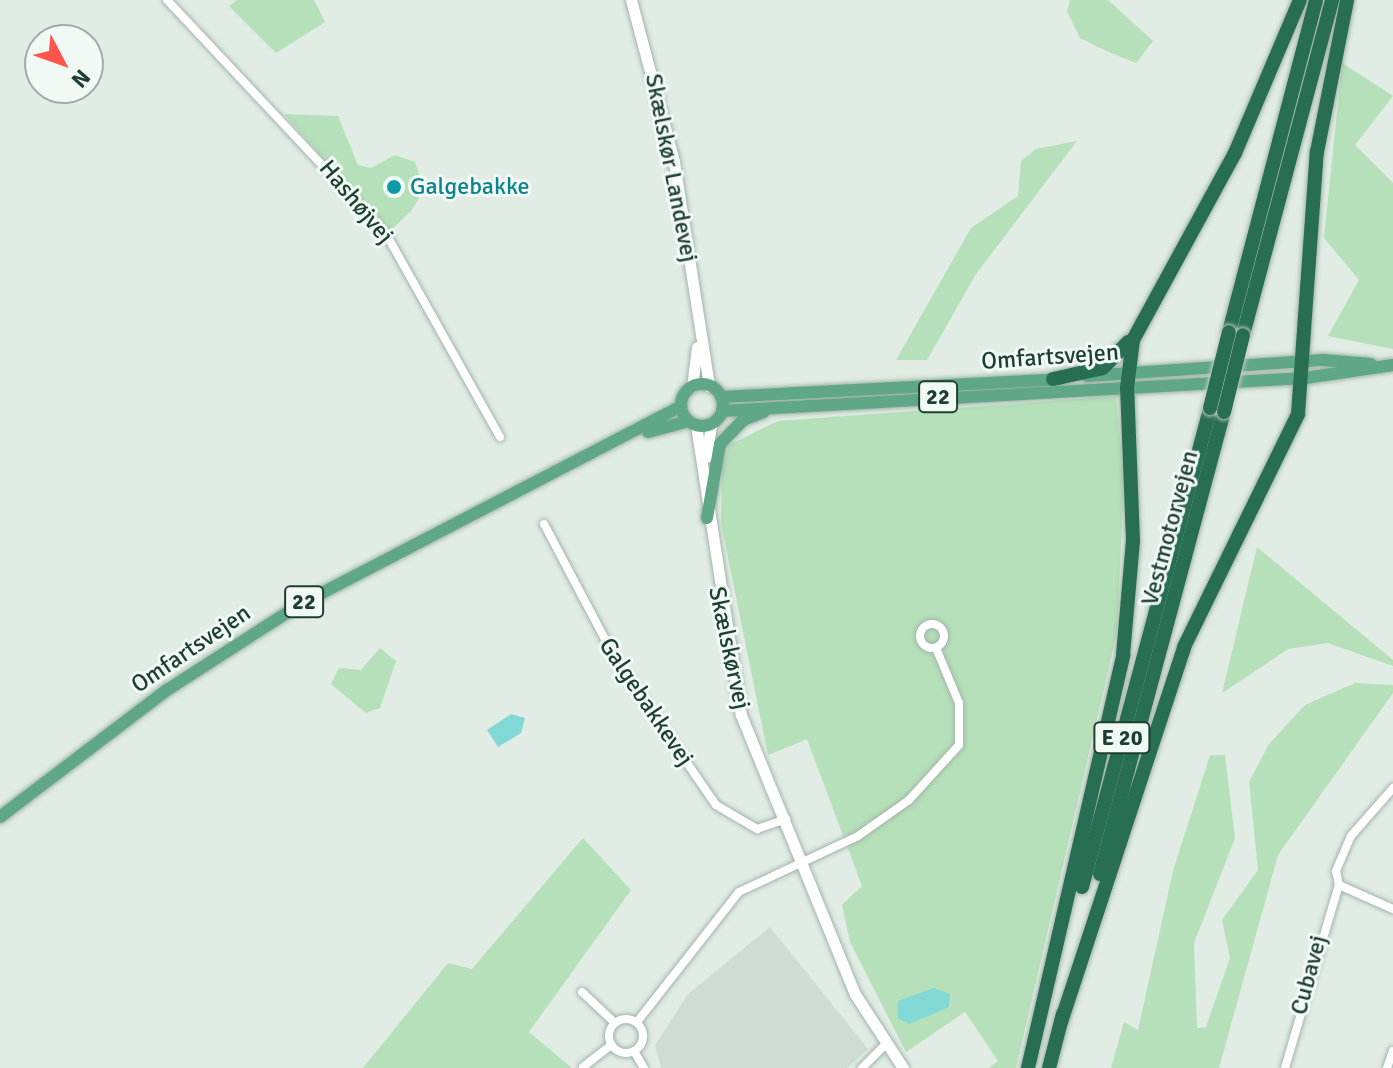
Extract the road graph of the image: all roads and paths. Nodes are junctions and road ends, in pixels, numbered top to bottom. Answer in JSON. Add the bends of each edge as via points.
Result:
{"nodes":[{"id":1,"x":167,"y":0,"type":"edge"},
{"id":2,"x":631,"y":0,"type":"edge"},
{"id":3,"x":1300,"y":0,"type":"edge"},
{"id":4,"x":1316,"y":0,"type":"edge"},
{"id":5,"x":1332,"y":0,"type":"edge"},
{"id":6,"x":1347,"y":0,"type":"edge"},
{"id":7,"x":1166,"y":276,"type":"junction"},
{"id":8,"x":1236,"y":334,"type":"junction"},
{"id":9,"x":698,"y":338,"type":"junction"},
{"id":10,"x":1303,"y":362,"type":"junction"},
{"id":11,"x":1388,"y":366,"type":"edge"},
{"id":12,"x":1305,"y":378,"type":"junction"},
{"id":13,"x":1053,"y":379,"type":"junction"},
{"id":14,"x":1241,"y":379,"type":"junction"},
{"id":15,"x":1128,"y":380,"type":"junction"},
{"id":16,"x":709,"y":386,"type":"junction"},
{"id":17,"x":692,"y":387,"type":"junction"},
{"id":18,"x":721,"y":397,"type":"junction"},
{"id":19,"x":818,"y":404,"type":"junction"},
{"id":20,"x":681,"y":406,"type":"junction"},
{"id":21,"x":1217,"y":410,"type":"junction"},
{"id":22,"x":722,"y":411,"type":"junction"},
{"id":23,"x":692,"y":423,"type":"junction"},
{"id":24,"x":711,"y":424,"type":"junction"},
{"id":25,"x":637,"y":435,"type":"junction"},
{"id":26,"x":500,"y":437,"type":"dead end"},
{"id":27,"x":705,"y":469,"type":"junction"},
{"id":28,"x":707,"y":518,"type":"junction"},
{"id":29,"x":544,"y":524,"type":"dead end"},
{"id":30,"x":936,"y":648,"type":"dead end"},
{"id":31,"x":1393,"y":788,"type":"edge"},
{"id":32,"x":0,"y":817,"type":"edge"},
{"id":33,"x":786,"y":819,"type":"junction"},
{"id":34,"x":803,"y":861,"type":"junction"},
{"id":35,"x":1339,"y":885,"type":"junction"},
{"id":36,"x":1393,"y":909,"type":"edge"},
{"id":37,"x":582,"y":992,"type":"dead end"},
{"id":38,"x":637,"y":1022,"type":"junction"},
{"id":39,"x":1061,"y":1022,"type":"junction"},
{"id":40,"x":615,"y":1023,"type":"junction"},
{"id":41,"x":887,"y":1043,"type":"junction"},
{"id":42,"x":611,"y":1045,"type":"junction"},
{"id":43,"x":634,"y":1051,"type":"junction"},
{"id":44,"x":1393,"y":1051,"type":"edge"},
{"id":45,"x":583,"y":1067,"type":"edge"},
{"id":46,"x":644,"y":1068,"type":"edge"},
{"id":47,"x":862,"y":1068,"type":"edge"},
{"id":48,"x":903,"y":1068,"type":"edge"},
{"id":49,"x":1028,"y":1068,"type":"edge"},
{"id":50,"x":1035,"y":1068,"type":"edge"},
{"id":51,"x":1049,"y":1068,"type":"edge"},
{"id":52,"x":1285,"y":1068,"type":"edge"},
{"id":53,"x":1387,"y":1068,"type":"edge"}],
"edges":[{"from":1,"to":26,"type":"street","name":"Hashøjvej","via":[[385,232]]},
{"from":2,"to":9,"type":"street","name":"Skælskør Landevej","via":[[674,162]]},
{"from":3,"to":7,"type":"highway","via":[[1235,153]]},
{"from":4,"to":8,"type":"highway","name":"Vestmotorvejen","number":"E 20"},
{"from":5,"to":8,"type":"highway","name":"Vestmotorvejen","number":"E 20"},
{"from":6,"to":10,"type":"highway","via":[[1317,152]]},
{"from":7,"to":13,"type":"highway","via":[[1112,363]]},
{"from":7,"to":15,"type":"highway","via":[[1133,340]]},
{"from":8,"to":21,"type":"highway","name":"Vestmotorvejen","number":"E 20","bridge":true},
{"from":9,"to":16,"type":"street","name":"Skælskør Landevej"},
{"from":9,"to":17,"type":"street","name":"Skælskør Landevej"},
{"from":10,"to":11,"type":"main road","name":"Omfartsvejen","number":"22"},
{"from":10,"to":12,"type":"highway"},
{"from":10,"to":14,"type":"main road","via":[[1288,372]]},
{"from":10,"to":15,"type":"main road","name":"Omfartsvejen","number":"22"},
{"from":11,"to":12,"type":"main road","name":"Omfartsvejen","number":"22"},
{"from":12,"to":14,"type":"main road","name":"Omfartsvejen","number":"22"},
{"from":12,"to":39,"type":"highway","via":[[1289,435],[1184,647]]},
{"from":13,"to":15,"type":"main road","name":"Omfartsvejen","number":"22"},
{"from":13,"to":18,"type":"main road","name":"Omfartsvejen","number":"22"},
{"from":14,"to":15,"type":"main road","name":"Omfartsvejen","number":"22"},
{"from":15,"to":19,"type":"main road","name":"Omfartsvejen","number":"22"},
{"from":15,"to":49,"type":"highway","via":[[1133,541],[1123,655]]},
{"from":16,"to":17,"type":"main road"},
{"from":16,"to":18,"type":"main road"},
{"from":17,"to":20,"type":"main road","number":"22"},
{"from":18,"to":22,"type":"main road"},
{"from":19,"to":22,"type":"main road","name":"Omfartsvejen","number":"22"},
{"from":19,"to":28,"type":"main road","via":[[754,414],[733,428],[716,454]]},
{"from":20,"to":23,"type":"main road"},
{"from":20,"to":25,"type":"main road","name":"Omfartsvejen","number":"22"},
{"from":21,"to":39,"type":"highway","name":"Vestmotorvejen","number":"E 20"},
{"from":21,"to":50,"type":"highway","name":"Vestmotorvejen","number":"E 20"},
{"from":22,"to":24,"type":"main road"},
{"from":23,"to":24,"type":"main road","number":"22"},
{"from":23,"to":25,"type":"main road","name":"Omfartsvejen","number":"22"},
{"from":23,"to":27,"type":"street","name":"Skælskørvej"},
{"from":24,"to":27,"type":"street","name":"Skælskørvej"},
{"from":25,"to":32,"type":"main road","name":"Omfartsvejen","number":"22","via":[[299,605],[154,699]]},
{"from":27,"to":28,"type":"street","name":"Skælskørvej"},
{"from":28,"to":33,"type":"street","name":"Skælskørvej","via":[[741,715]]},
{"from":29,"to":33,"type":"street","name":"Galgebakkevej","via":[[616,660],[716,805],[757,829]]},
{"from":30,"to":34,"type":"street","via":[[959,703],[959,745],[909,800]]},
{"from":31,"to":35,"type":"street","name":"Cubavej","via":[[1351,836],[1336,871]]},
{"from":33,"to":34,"type":"street"},
{"from":34,"to":38,"type":"street","via":[[739,892]]},
{"from":34,"to":41,"type":"street","via":[[855,994]]},
{"from":35,"to":36,"type":"street"},
{"from":35,"to":52,"type":"street","name":"Cubavej"},
{"from":37,"to":40,"type":"street"},
{"from":38,"to":40,"type":"street"},
{"from":38,"to":43,"type":"street","via":[[643,1037]]},
{"from":39,"to":51,"type":"highway","name":"Vestmotorvejen","number":"E 20"},
{"from":40,"to":42,"type":"street"},
{"from":41,"to":47,"type":"street"},
{"from":41,"to":48,"type":"street"},
{"from":42,"to":43,"type":"street"},
{"from":42,"to":45,"type":"street"},
{"from":43,"to":46,"type":"street"},
{"from":44,"to":53,"type":"street"}]}
